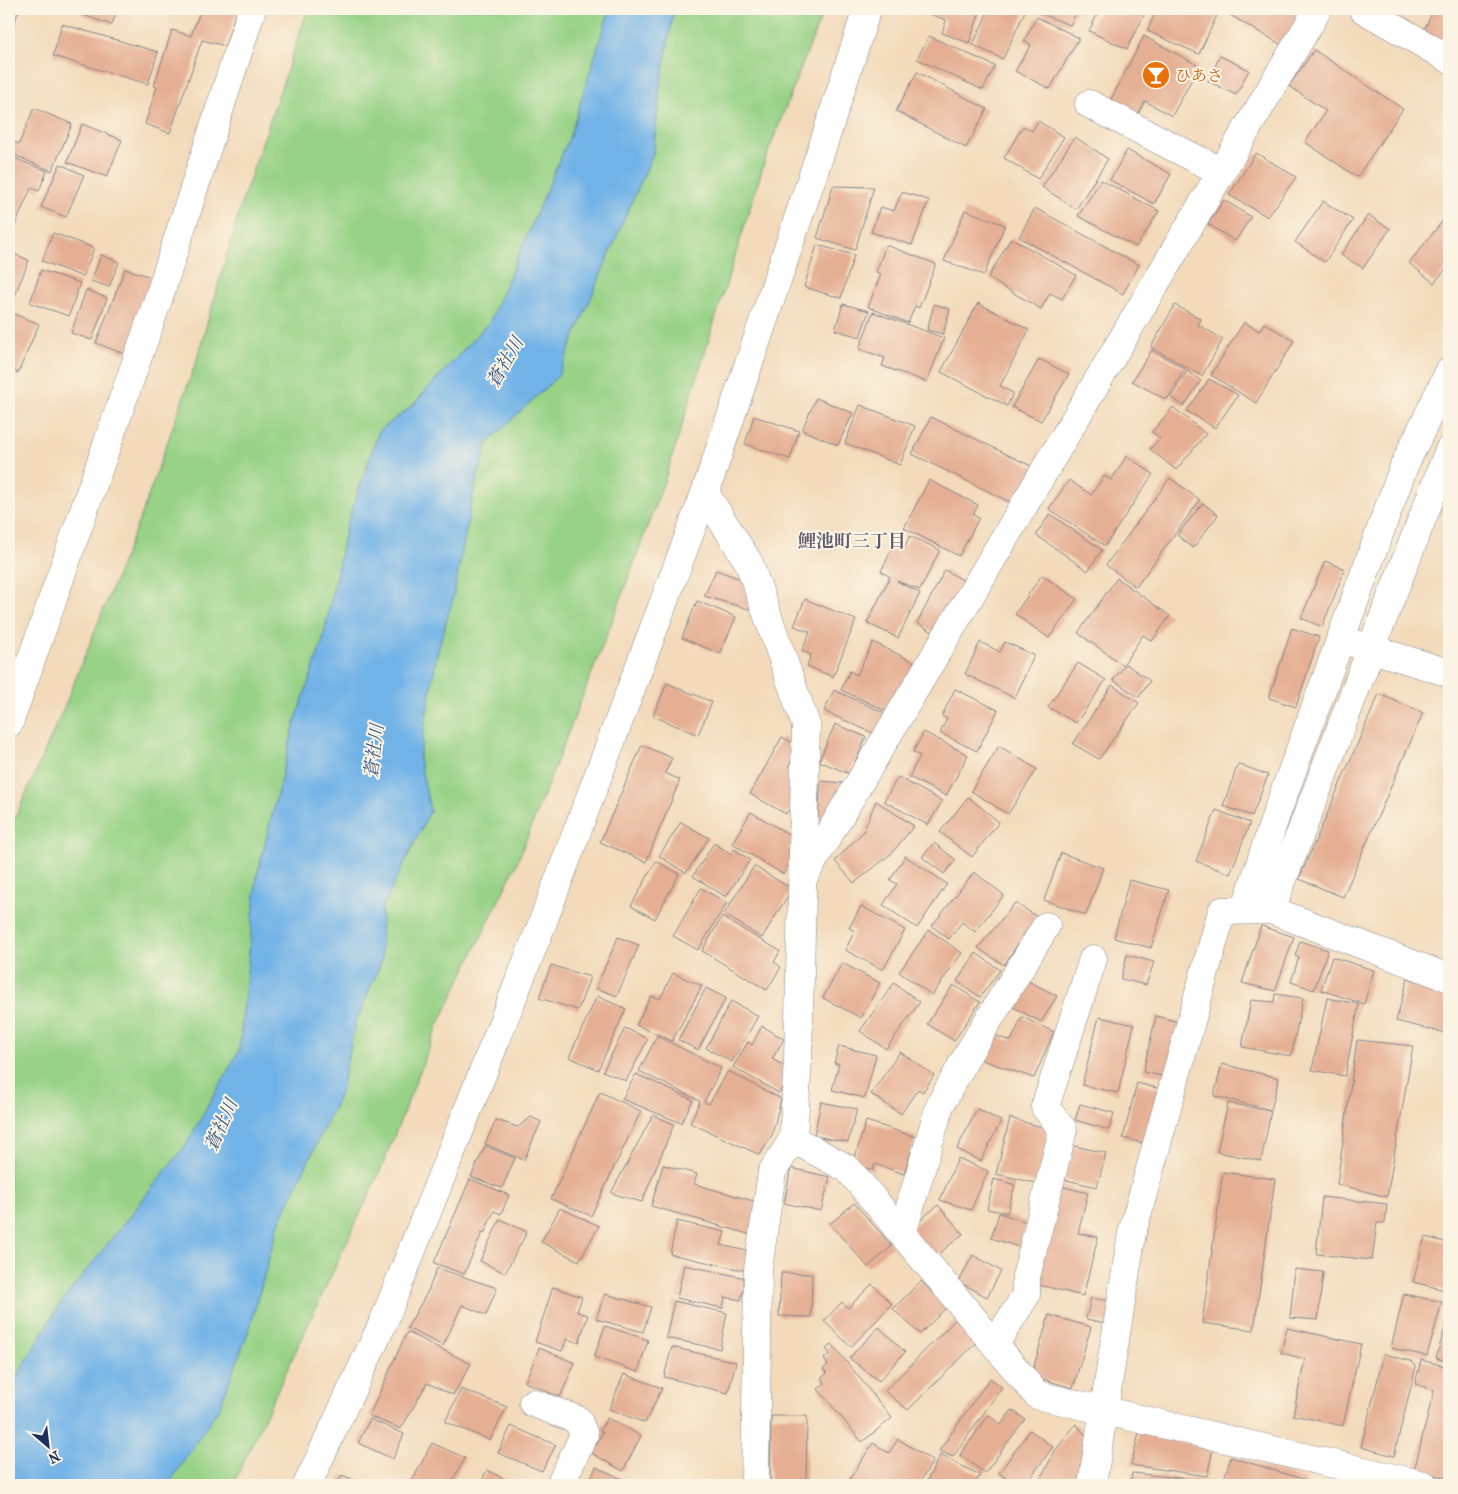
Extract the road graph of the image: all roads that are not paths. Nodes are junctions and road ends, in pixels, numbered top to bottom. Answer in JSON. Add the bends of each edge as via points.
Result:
{"nodes":[{"id":1,"x":252,"y":9,"type":"edge"},
{"id":2,"x":866,"y":9,"type":"edge"},
{"id":3,"x":1318,"y":9,"type":"edge"},
{"id":4,"x":1363,"y":9,"type":"edge"},
{"id":5,"x":1449,"y":59,"type":"edge"},
{"id":6,"x":1089,"y":104,"type":"dead end"},
{"id":7,"x":1222,"y":172,"type":"junction"},
{"id":8,"x":1449,"y":372,"type":"edge"},
{"id":9,"x":1449,"y":450,"type":"edge"},
{"id":10,"x":705,"y":493,"type":"junction"},
{"id":11,"x":1341,"y":640,"type":"junction"},
{"id":12,"x":1371,"y":648,"type":"junction"},
{"id":13,"x":1449,"y":673,"type":"edge"},
{"id":14,"x":9,"y":723,"type":"edge"},
{"id":15,"x":802,"y":880,"type":"junction"},
{"id":16,"x":1258,"y":910,"type":"junction"},
{"id":17,"x":1046,"y":926,"type":"dead end"},
{"id":18,"x":1093,"y":959,"type":"dead end"},
{"id":19,"x":1449,"y":978,"type":"edge"},
{"id":20,"x":793,"y":1139,"type":"junction"},
{"id":21,"x":902,"y":1234,"type":"junction"},
{"id":22,"x":995,"y":1344,"type":"junction"},
{"id":23,"x":534,"y":1403,"type":"dead end"},
{"id":24,"x":1105,"y":1411,"type":"junction"},
{"id":25,"x":307,"y":1485,"type":"edge"},
{"id":26,"x":560,"y":1485,"type":"edge"},
{"id":27,"x":755,"y":1485,"type":"edge"},
{"id":28,"x":1092,"y":1485,"type":"edge"},
{"id":29,"x":1424,"y":1485,"type":"edge"}],
"edges":[{"from":1,"to":14,"type":"street","via":[[159,297]]},
{"from":2,"to":10,"type":"street"},
{"from":3,"to":7,"type":"street"},
{"from":4,"to":5,"type":"street"},
{"from":6,"to":7,"type":"street"},
{"from":7,"to":15,"type":"street"},
{"from":8,"to":11,"type":"street","via":[[1404,466]]},
{"from":9,"to":12,"type":"street"},
{"from":10,"to":15,"type":"street","via":[[749,563],[806,726]]},
{"from":10,"to":25,"type":"street","via":[[538,934],[383,1323]]},
{"from":11,"to":12,"type":"street"},
{"from":11,"to":16,"type":"street","via":[[1276,815]]},
{"from":12,"to":13,"type":"street"},
{"from":12,"to":16,"type":"street"},
{"from":15,"to":20,"type":"street"},
{"from":16,"to":19,"type":"street"},
{"from":16,"to":24,"type":"street","via":[[1222,911],[1132,1233]]},
{"from":17,"to":21,"type":"street","via":[[940,1106]]},
{"from":18,"to":22,"type":"street","via":[[1045,1107],[1063,1130],[1026,1276],[1026,1295]]},
{"from":20,"to":21,"type":"street","via":[[848,1169]]},
{"from":20,"to":27,"type":"street","via":[[772,1172],[758,1268]]},
{"from":21,"to":22,"type":"street"},
{"from":22,"to":24,"type":"street","via":[[1038,1395]]},
{"from":23,"to":26,"type":"street","via":[[578,1420],[584,1435]]},
{"from":24,"to":28,"type":"street"},
{"from":24,"to":29,"type":"street"}]}
